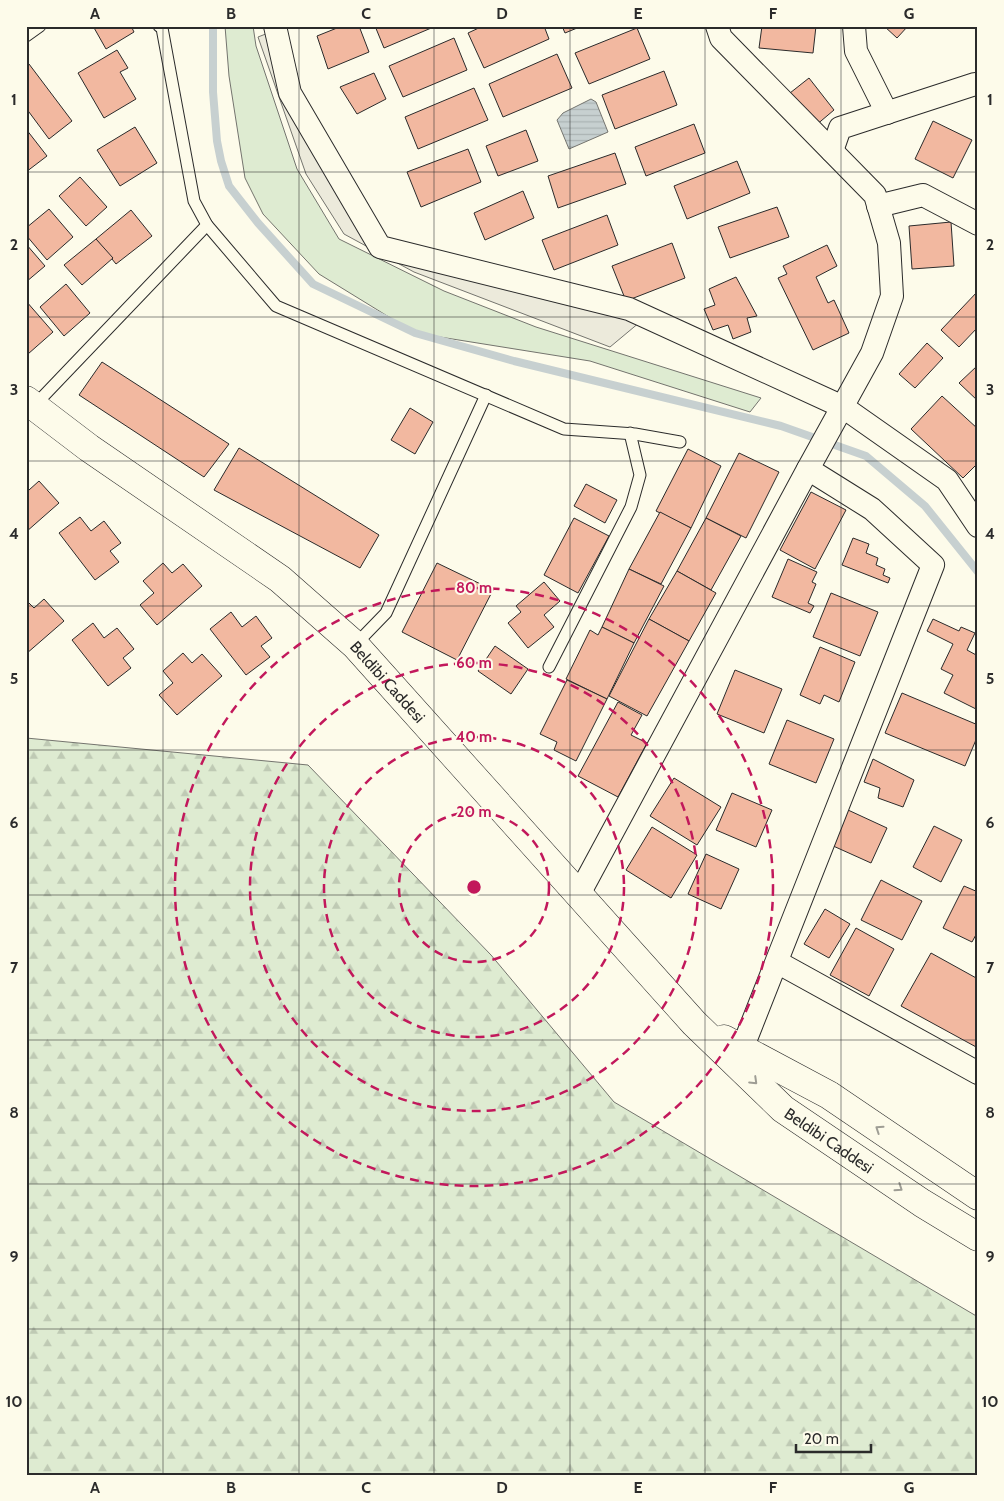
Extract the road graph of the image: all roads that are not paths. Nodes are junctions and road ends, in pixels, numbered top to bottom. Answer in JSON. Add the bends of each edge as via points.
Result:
{"nodes":[{"id":1,"x":40,"y":26,"type":"edge"},
{"id":2,"x":159,"y":26,"type":"edge"},
{"id":3,"x":275,"y":26,"type":"edge"},
{"id":4,"x":717,"y":26,"type":"edge"},
{"id":5,"x":854,"y":26,"type":"edge"},
{"id":6,"x":26,"y":36,"type":"edge"},
{"id":7,"x":978,"y":85,"type":"edge"},
{"id":8,"x":887,"y":113,"type":"junction"},
{"id":9,"x":832,"y":151,"type":"junction"},
{"id":10,"x":878,"y":206,"type":"junction"},
{"id":11,"x":978,"y":224,"type":"edge"},
{"id":12,"x":207,"y":225,"type":"junction"},
{"id":13,"x":486,"y":395,"type":"junction"},
{"id":14,"x":30,"y":403,"type":"edge"},
{"id":15,"x":843,"y":407,"type":"junction"},
{"id":16,"x":630,"y":433,"type":"junction"},
{"id":17,"x":680,"y":442,"type":"dead end"},
{"id":18,"x":808,"y":469,"type":"junction"},
{"id":19,"x":977,"y":522,"type":"edge"},
{"id":20,"x":355,"y":645,"type":"junction"},
{"id":21,"x":549,"y":667,"type":"dead end"},
{"id":22,"x":578,"y":896,"type":"junction"},
{"id":23,"x":777,"y":962,"type":"junction"},
{"id":24,"x":694,"y":1023,"type":"junction"},
{"id":25,"x":742,"y":1049,"type":"junction"},
{"id":26,"x":978,"y":1073,"type":"edge"},
{"id":27,"x":978,"y":1196,"type":"edge"},
{"id":28,"x":978,"y":1237,"type":"edge"}],
"edges":[{"from":1,"to":6,"type":"lane"},
{"from":2,"to":12,"type":"lane","via":[[162,28],[194,201]]},
{"from":3,"to":15,"type":"street","via":[[290,93],[380,247],[629,309]]},
{"from":4,"to":9,"type":"street","via":[[721,38]]},
{"from":5,"to":8,"type":"street","via":[[856,51]]},
{"from":7,"to":8,"type":"street"},
{"from":8,"to":9,"type":"street","via":[[840,128]]},
{"from":9,"to":10,"type":"street","via":[[875,194]]},
{"from":10,"to":11,"type":"street","via":[[923,194]]},
{"from":10,"to":15,"type":"street","via":[[889,243],[892,296],[872,353]]},
{"from":12,"to":13,"type":"lane","via":[[276,306]]},
{"from":12,"to":14,"type":"lane"},
{"from":13,"to":16,"type":"lane","via":[[564,429]]},
{"from":13,"to":20,"type":"lane","via":[[386,613]]},
{"from":14,"to":20,"type":"street","name":"Beldibi Caddesi","via":[[89,448],[280,579]]},
{"from":15,"to":18,"type":"street"},
{"from":15,"to":19,"type":"street","via":[[948,480]]},
{"from":16,"to":17,"type":"lane"},
{"from":16,"to":21,"type":"lane","via":[[640,475],[631,508]]},
{"from":18,"to":22,"type":"street"},
{"from":18,"to":23,"type":"street","via":[[872,509],[933,565]]},
{"from":20,"to":22,"type":"street","name":"Beldibi Caddesi"},
{"from":22,"to":24,"type":"street","name":"Beldibi Caddesi"},
{"from":23,"to":25,"type":"street"},
{"from":23,"to":26,"type":"street"},
{"from":24,"to":25,"type":"street","name":"Beldibi Caddesi"},
{"from":24,"to":28,"type":"street","name":"Beldibi Caddesi","one_way":true,"via":[[783,1109]]},
{"from":27,"to":25,"type":"street","name":"Beldibi Caddesi","one_way":true,"via":[[829,1095]]}]}
